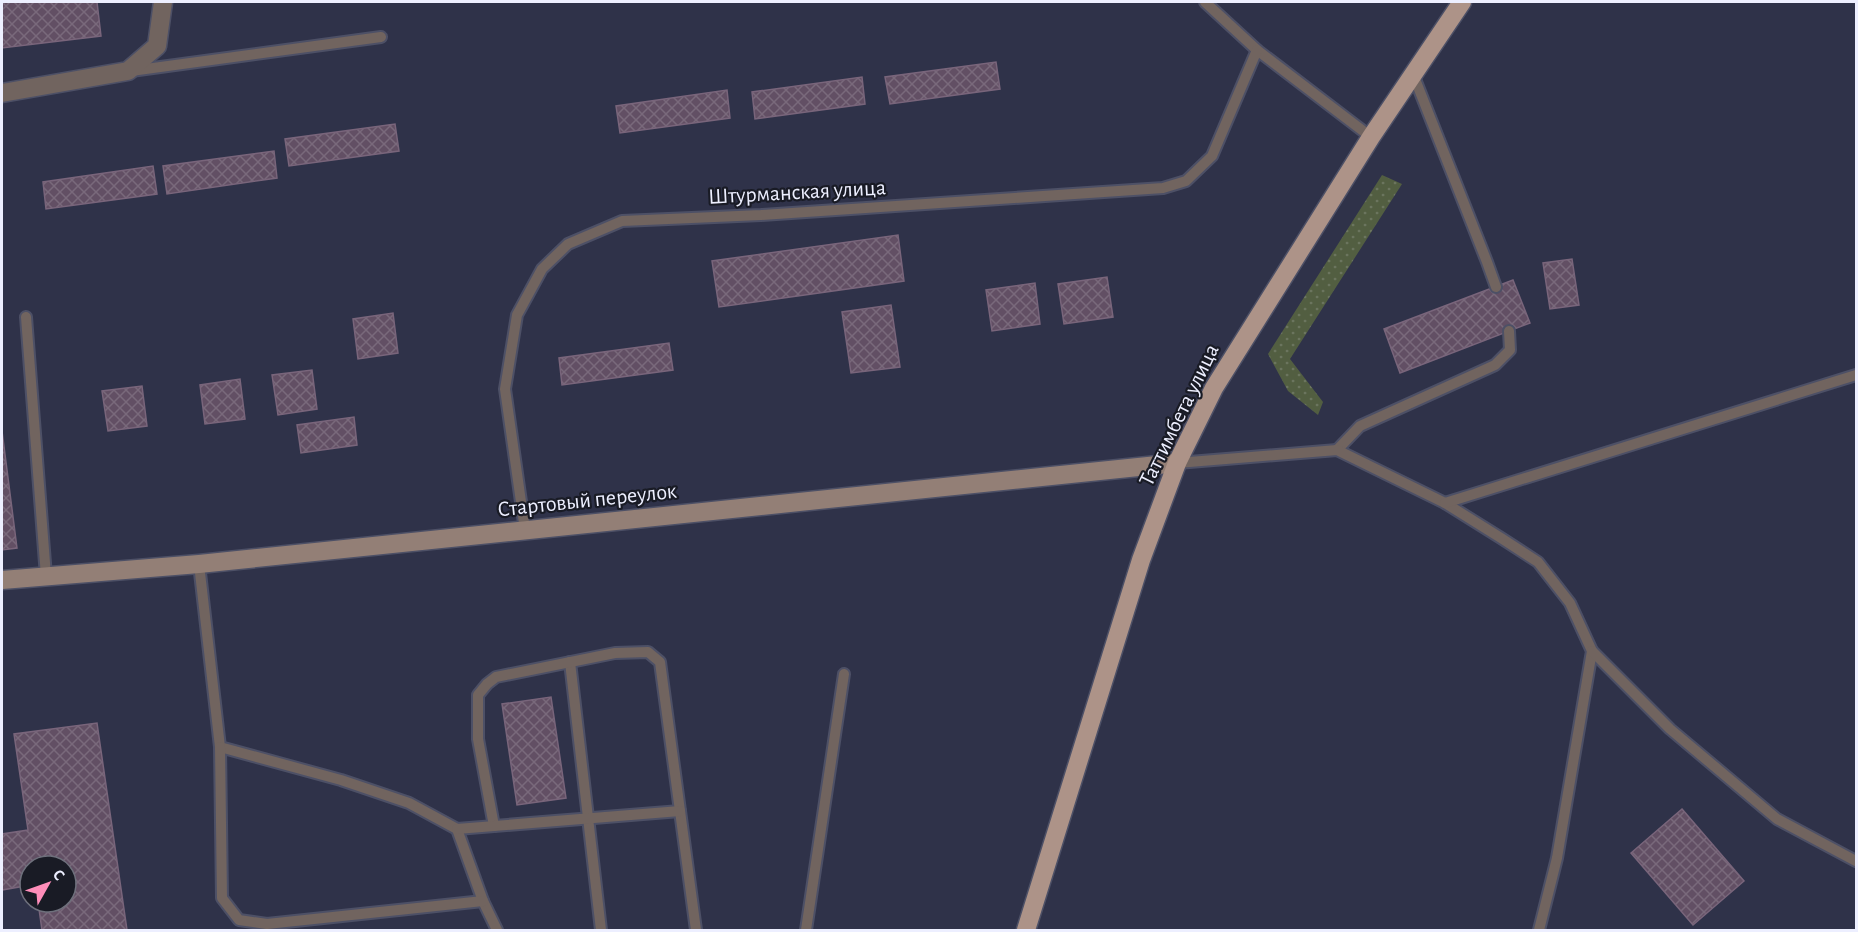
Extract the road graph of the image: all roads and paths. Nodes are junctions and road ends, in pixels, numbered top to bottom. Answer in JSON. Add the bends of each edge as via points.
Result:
{"nodes":[{"id":1,"x":163,"y":2,"type":"edge"},
{"id":2,"x":1206,"y":2,"type":"edge"},
{"id":3,"x":1462,"y":2,"type":"edge"},
{"id":4,"x":381,"y":36,"type":"dead end"},
{"id":5,"x":1257,"y":50,"type":"junction"},
{"id":6,"x":129,"y":71,"type":"junction"},
{"id":7,"x":1413,"y":74,"type":"junction"},
{"id":8,"x":2,"y":93,"type":"edge"},
{"id":9,"x":1371,"y":136,"type":"junction"},
{"id":10,"x":1496,"y":287,"type":"dead end"},
{"id":11,"x":26,"y":317,"type":"dead end"},
{"id":12,"x":1509,"y":331,"type":"dead end"},
{"id":13,"x":1857,"y":375,"type":"edge"},
{"id":14,"x":1337,"y":450,"type":"junction"},
{"id":15,"x":1177,"y":463,"type":"junction"},
{"id":16,"x":1445,"y":503,"type":"junction"},
{"id":17,"x":525,"y":530,"type":"junction"},
{"id":18,"x":199,"y":564,"type":"junction"},
{"id":19,"x":46,"y":576,"type":"junction"},
{"id":20,"x":2,"y":580,"type":"edge"},
{"id":21,"x":1592,"y":651,"type":"junction"},
{"id":22,"x":570,"y":662,"type":"junction"},
{"id":23,"x":844,"y":674,"type":"dead end"},
{"id":24,"x":220,"y":747,"type":"junction"},
{"id":25,"x":680,"y":811,"type":"junction"},
{"id":26,"x":588,"y":818,"type":"junction"},
{"id":27,"x":494,"y":826,"type":"junction"},
{"id":28,"x":457,"y":829,"type":"junction"},
{"id":29,"x":1857,"y":861,"type":"edge"},
{"id":30,"x":483,"y":901,"type":"junction"},
{"id":31,"x":497,"y":930,"type":"edge"},
{"id":32,"x":601,"y":930,"type":"edge"},
{"id":33,"x":696,"y":930,"type":"edge"},
{"id":34,"x":806,"y":930,"type":"edge"},
{"id":35,"x":1026,"y":930,"type":"edge"},
{"id":36,"x":1539,"y":930,"type":"edge"}],
"edges":[{"from":1,"to":6,"type":"street","via":[[157,46]]},
{"from":2,"to":5,"type":"lane"},
{"from":3,"to":7,"type":"main road","name":"Таттимбета улица"},
{"from":4,"to":6,"type":"lane"},
{"from":5,"to":9,"type":"lane"},
{"from":5,"to":17,"type":"lane","name":"Штурманская улица","via":[[1212,156],[1186,181],[1163,188],[622,221],[568,244],[542,269],[517,315],[505,390]]},
{"from":6,"to":8,"type":"street"},
{"from":7,"to":9,"type":"main road","name":"Таттимбета улица"},
{"from":7,"to":10,"type":"lane"},
{"from":9,"to":15,"type":"main road","name":"Таттимбета улица","via":[[1214,388]]},
{"from":11,"to":19,"type":"lane"},
{"from":12,"to":14,"type":"lane","via":[[1510,350],[1495,365],[1360,426]]},
{"from":13,"to":16,"type":"lane"},
{"from":14,"to":15,"type":"lane"},
{"from":14,"to":16,"type":"lane"},
{"from":15,"to":17,"type":"street","name":"Стартовый переулок"},
{"from":15,"to":35,"type":"main road","name":"Таттимбета улица","via":[[1141,560]]},
{"from":16,"to":21,"type":"lane","via":[[1538,562],[1570,603]]},
{"from":17,"to":18,"type":"street","name":"Стартовый переулок"},
{"from":18,"to":19,"type":"street","name":"Стартовый переулок"},
{"from":18,"to":24,"type":"lane"},
{"from":19,"to":20,"type":"street","name":"Стартовый переулок"},
{"from":21,"to":29,"type":"lane","via":[[1670,729],[1777,819]]},
{"from":21,"to":36,"type":"lane","via":[[1557,858]]},
{"from":22,"to":25,"type":"lane","via":[[615,653],[648,652],[660,662]]},
{"from":22,"to":26,"type":"lane"},
{"from":22,"to":27,"type":"lane","via":[[496,677],[478,695],[478,739]]},
{"from":23,"to":34,"type":"lane"},
{"from":24,"to":28,"type":"lane","via":[[409,803]]},
{"from":24,"to":30,"type":"lane","via":[[222,898],[239,920],[267,924]]},
{"from":25,"to":26,"type":"lane"},
{"from":25,"to":33,"type":"lane"},
{"from":26,"to":27,"type":"lane"},
{"from":26,"to":32,"type":"lane"},
{"from":27,"to":28,"type":"lane"},
{"from":28,"to":30,"type":"lane"},
{"from":30,"to":31,"type":"lane"}]}
